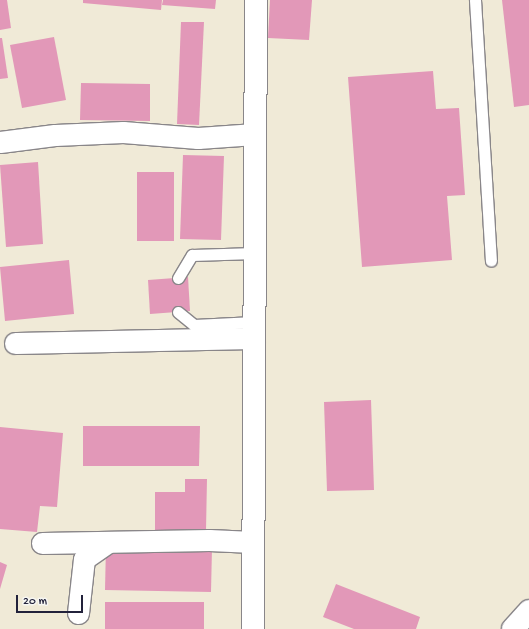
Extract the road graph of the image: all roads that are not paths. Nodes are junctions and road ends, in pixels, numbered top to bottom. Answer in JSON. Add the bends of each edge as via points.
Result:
{"nodes":[{"id":1,"x":256,"y":0,"type":"edge"},
{"id":2,"x":475,"y":0,"type":"edge"},
{"id":3,"x":255,"y":134,"type":"junction"},
{"id":4,"x":0,"y":142,"type":"edge"},
{"id":5,"x":256,"y":253,"type":"junction"},
{"id":6,"x":491,"y":261,"type":"dead end"},
{"id":7,"x":178,"y":278,"type":"dead end"},
{"id":8,"x":178,"y":312,"type":"dead end"},
{"id":9,"x":254,"y":330,"type":"junction"},
{"id":10,"x":15,"y":343,"type":"dead end"},
{"id":11,"x":108,"y":542,"type":"junction"},
{"id":12,"x":253,"y":542,"type":"junction"},
{"id":13,"x":42,"y":543,"type":"dead end"},
{"id":14,"x":529,"y":611,"type":"edge"},
{"id":15,"x":78,"y":613,"type":"dead end"},
{"id":16,"x":253,"y":629,"type":"edge"},
{"id":17,"x":513,"y":629,"type":"edge"}],
"edges":[{"from":1,"to":3,"type":"street"},
{"from":2,"to":6,"type":"lane"},
{"from":3,"to":4,"type":"street","via":[[198,138],[123,132],[55,135]]},
{"from":3,"to":5,"type":"street"},
{"from":5,"to":7,"type":"lane","via":[[192,255]]},
{"from":5,"to":9,"type":"street"},
{"from":8,"to":9,"type":"lane","via":[[194,325]]},
{"from":9,"to":10,"type":"street"},
{"from":9,"to":12,"type":"street"},
{"from":11,"to":12,"type":"street"},
{"from":11,"to":13,"type":"street"},
{"from":11,"to":15,"type":"street","via":[[84,559]]},
{"from":12,"to":16,"type":"street"},
{"from":14,"to":17,"type":"street"}]}
